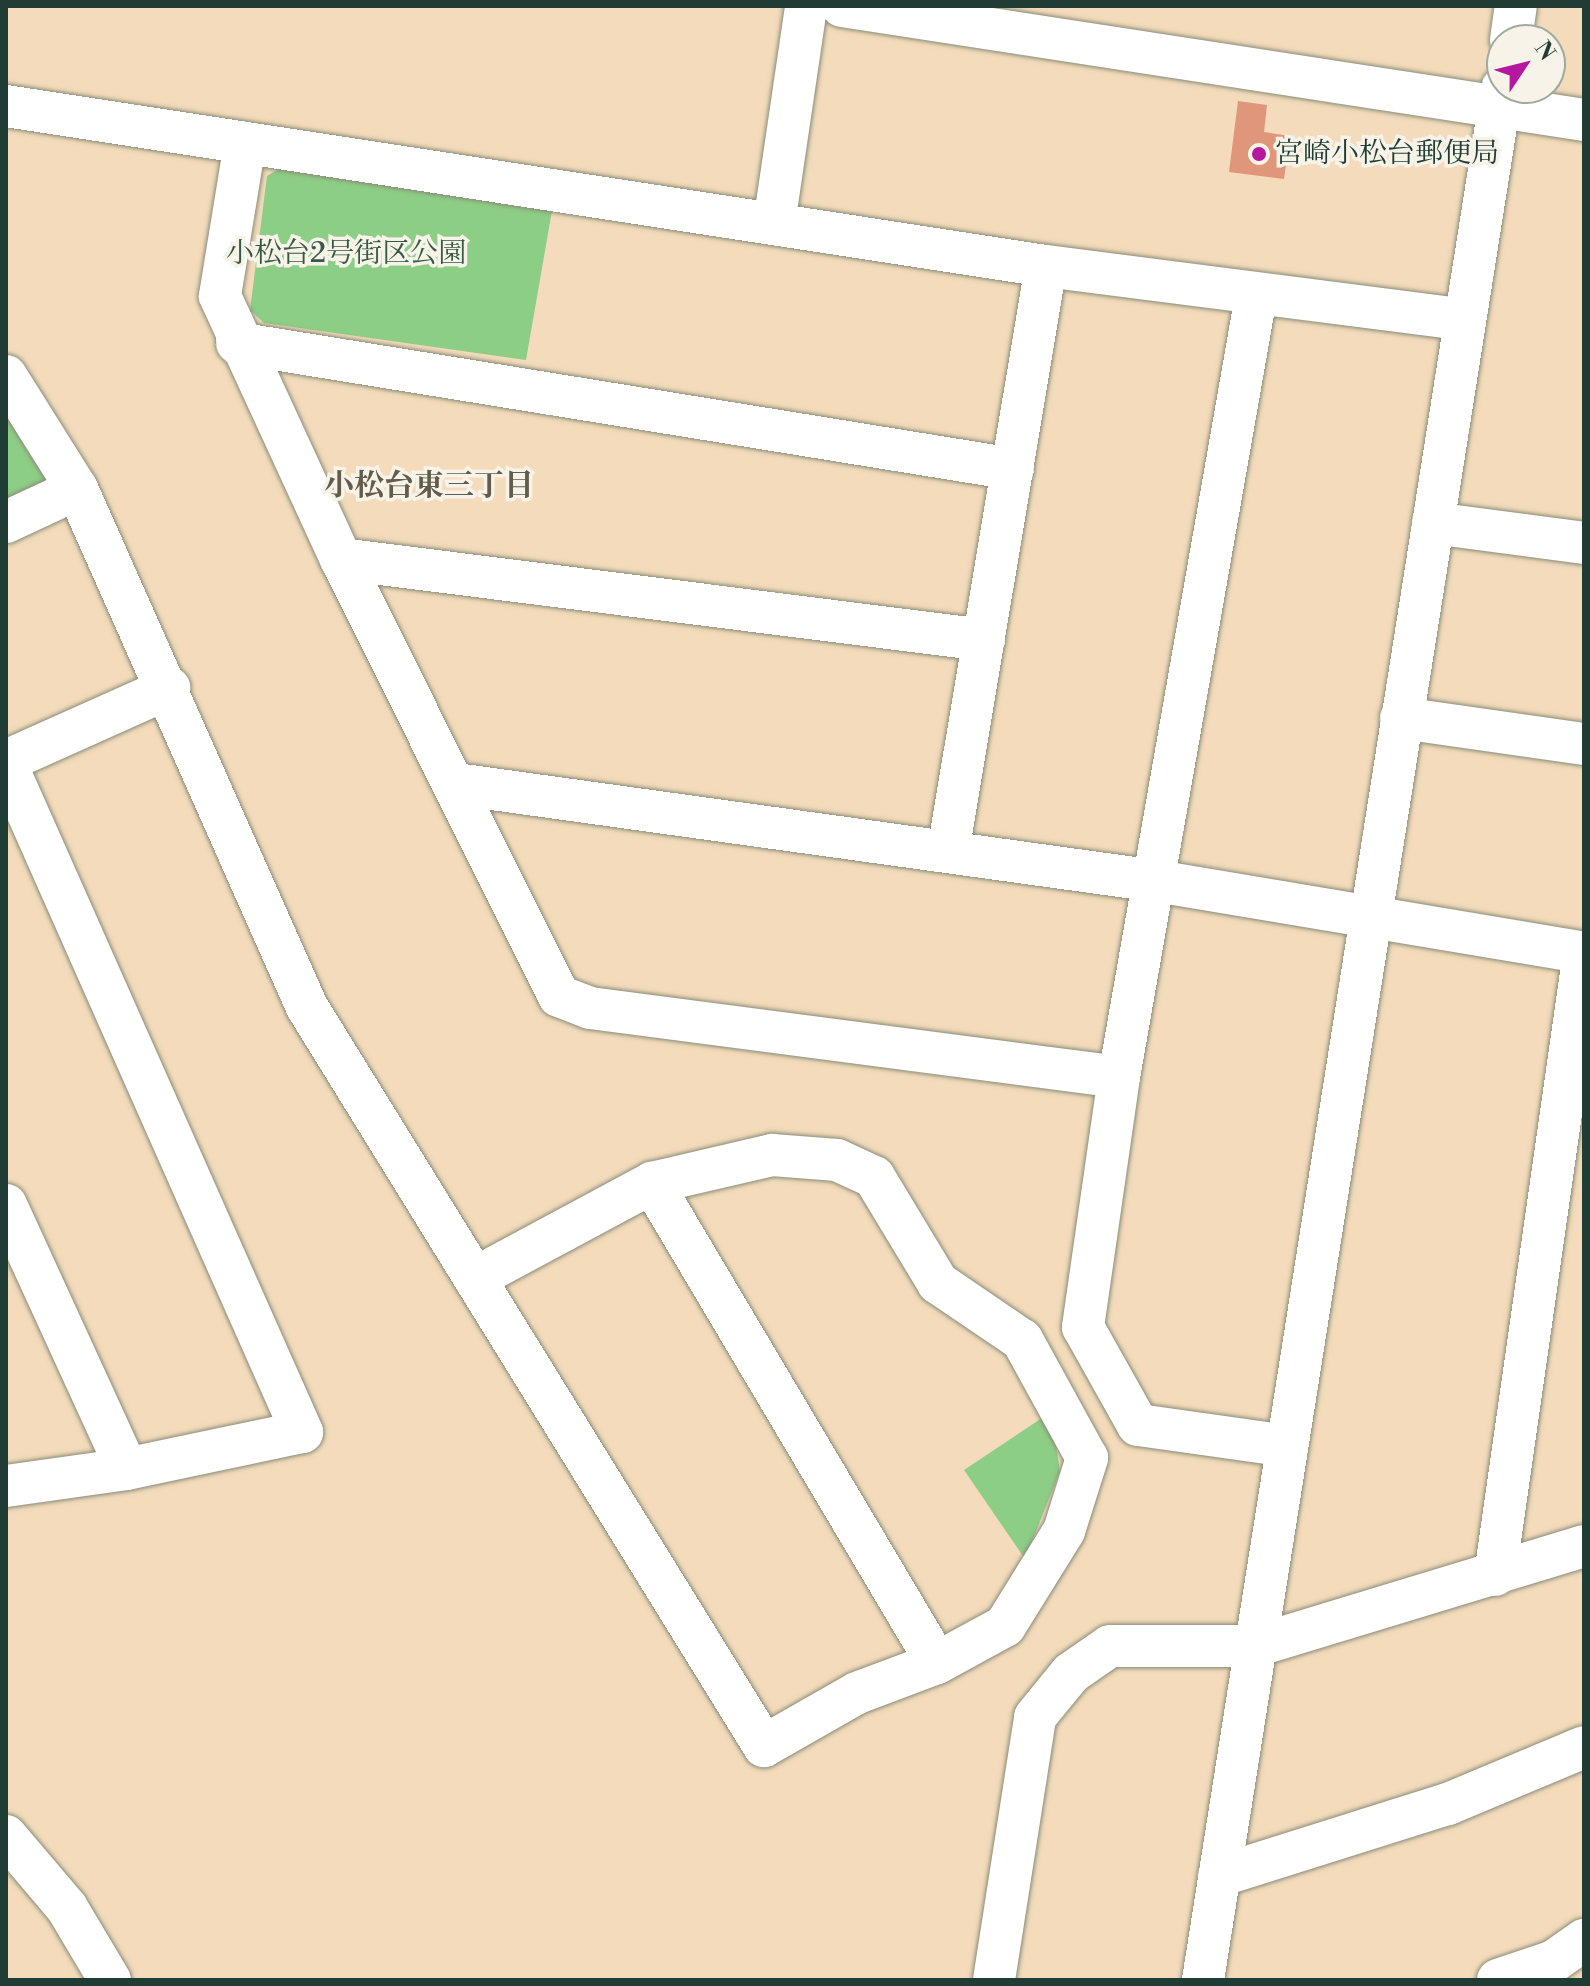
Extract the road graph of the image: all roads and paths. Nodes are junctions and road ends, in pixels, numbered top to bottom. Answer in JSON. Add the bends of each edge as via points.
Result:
{"nodes":[{"id":1,"x":806,"y":6,"type":"edge"},
{"id":2,"x":842,"y":6,"type":"edge"},
{"id":3,"x":1486,"y":95,"type":"edge"},
{"id":4,"x":1500,"y":104,"type":"edge"},
{"id":5,"x":1526,"y":104,"type":"edge"},
{"id":6,"x":6,"y":106,"type":"edge"},
{"id":7,"x":1584,"y":120,"type":"edge"},
{"id":8,"x":245,"y":143,"type":"junction"},
{"id":9,"x":774,"y":224,"type":"junction"},
{"id":10,"x":1046,"y":266,"type":"junction"},
{"id":11,"x":1256,"y":296,"type":"junction"},
{"id":12,"x":1465,"y":320,"type":"junction"},
{"id":13,"x":237,"y":343,"type":"junction"},
{"id":14,"x":6,"y":376,"type":"edge"},
{"id":15,"x":1013,"y":469,"type":"junction"},
{"id":16,"x":77,"y":489,"type":"junction"},
{"id":17,"x":6,"y":522,"type":"edge"},
{"id":18,"x":1433,"y":523,"type":"junction"},
{"id":19,"x":1584,"y":543,"type":"edge"},
{"id":20,"x":341,"y":559,"type":"junction"},
{"id":21,"x":984,"y":640,"type":"junction"},
{"id":22,"x":169,"y":688,"type":"junction"},
{"id":23,"x":1401,"y":718,"type":"junction"},
{"id":24,"x":1584,"y":744,"type":"edge"},
{"id":25,"x":6,"y":762,"type":"edge"},
{"id":26,"x":456,"y":784,"type":"junction"},
{"id":27,"x":948,"y":852,"type":"junction"},
{"id":28,"x":1156,"y":881,"type":"junction"},
{"id":29,"x":1370,"y":916,"type":"junction"},
{"id":30,"x":1584,"y":952,"type":"edge"},
{"id":31,"x":1119,"y":1077,"type":"junction"},
{"id":32,"x":652,"y":1183,"type":"junction"},
{"id":33,"x":6,"y":1205,"type":"edge"},
{"id":34,"x":475,"y":1278,"type":"junction"},
{"id":35,"x":1287,"y":1446,"type":"junction"},
{"id":36,"x":127,"y":1469,"type":"junction"},
{"id":37,"x":6,"y":1486,"type":"edge"},
{"id":38,"x":1584,"y":1546,"type":"edge"},
{"id":39,"x":1495,"y":1575,"type":"junction"},
{"id":40,"x":1255,"y":1646,"type":"junction"},
{"id":41,"x":937,"y":1663,"type":"junction"},
{"id":42,"x":1584,"y":1747,"type":"edge"},
{"id":43,"x":6,"y":1836,"type":"edge"},
{"id":44,"x":1219,"y":1876,"type":"junction"},
{"id":45,"x":1584,"y":1940,"type":"edge"},
{"id":46,"x":110,"y":1980,"type":"edge"},
{"id":47,"x":994,"y":1980,"type":"edge"},
{"id":48,"x":1203,"y":1980,"type":"edge"},
{"id":49,"x":1498,"y":1980,"type":"edge"}],
"edges":[{"from":1,"to":9,"type":"street"},
{"from":2,"to":3,"type":"street"},
{"from":4,"to":12,"type":"street"},
{"from":5,"to":7,"type":"street"},
{"from":6,"to":8,"type":"street"},
{"from":8,"to":9,"type":"street"},
{"from":8,"to":13,"type":"street","via":[[220,296]]},
{"from":9,"to":10,"type":"street"},
{"from":10,"to":11,"type":"street"},
{"from":10,"to":15,"type":"street"},
{"from":11,"to":12,"type":"street"},
{"from":11,"to":28,"type":"street"},
{"from":12,"to":18,"type":"street"},
{"from":13,"to":15,"type":"street"},
{"from":13,"to":20,"type":"street"},
{"from":14,"to":16,"type":"street"},
{"from":15,"to":21,"type":"street"},
{"from":16,"to":17,"type":"street"},
{"from":16,"to":22,"type":"street"},
{"from":18,"to":19,"type":"street"},
{"from":18,"to":23,"type":"street"},
{"from":20,"to":21,"type":"street"},
{"from":20,"to":26,"type":"street"},
{"from":21,"to":27,"type":"street"},
{"from":22,"to":25,"type":"street"},
{"from":22,"to":34,"type":"street","via":[[307,1007]]},
{"from":23,"to":24,"type":"street"},
{"from":23,"to":29,"type":"street"},
{"from":25,"to":36,"type":"street","via":[[302,1432]]},
{"from":26,"to":27,"type":"street"},
{"from":26,"to":31,"type":"street","via":[[559,996],[590,1008]]},
{"from":27,"to":28,"type":"street"},
{"from":28,"to":29,"type":"street"},
{"from":28,"to":31,"type":"street"},
{"from":29,"to":30,"type":"street"},
{"from":29,"to":35,"type":"street"},
{"from":30,"to":39,"type":"street"},
{"from":31,"to":35,"type":"street","via":[[1083,1327],[1138,1425]]},
{"from":32,"to":34,"type":"street"},
{"from":32,"to":41,"type":"street"},
{"from":32,"to":41,"type":"street","via":[[772,1155],[837,1160],[874,1177],[938,1283],[1022,1340],[1087,1458],[1064,1531],[1005,1626]]},
{"from":33,"to":36,"type":"street"},
{"from":34,"to":41,"type":"street","via":[[764,1746],[857,1693]]},
{"from":35,"to":40,"type":"street"},
{"from":36,"to":37,"type":"street"},
{"from":38,"to":39,"type":"street"},
{"from":39,"to":40,"type":"street"},
{"from":40,"to":44,"type":"street"},
{"from":40,"to":47,"type":"street","via":[[1110,1646],[1071,1673],[1035,1717]]},
{"from":42,"to":44,"type":"street","via":[[1448,1804]]},
{"from":43,"to":46,"type":"street","via":[[67,1908]]},
{"from":44,"to":48,"type":"street"},
{"from":45,"to":49,"type":"street","via":[[1554,1961]]}]}
